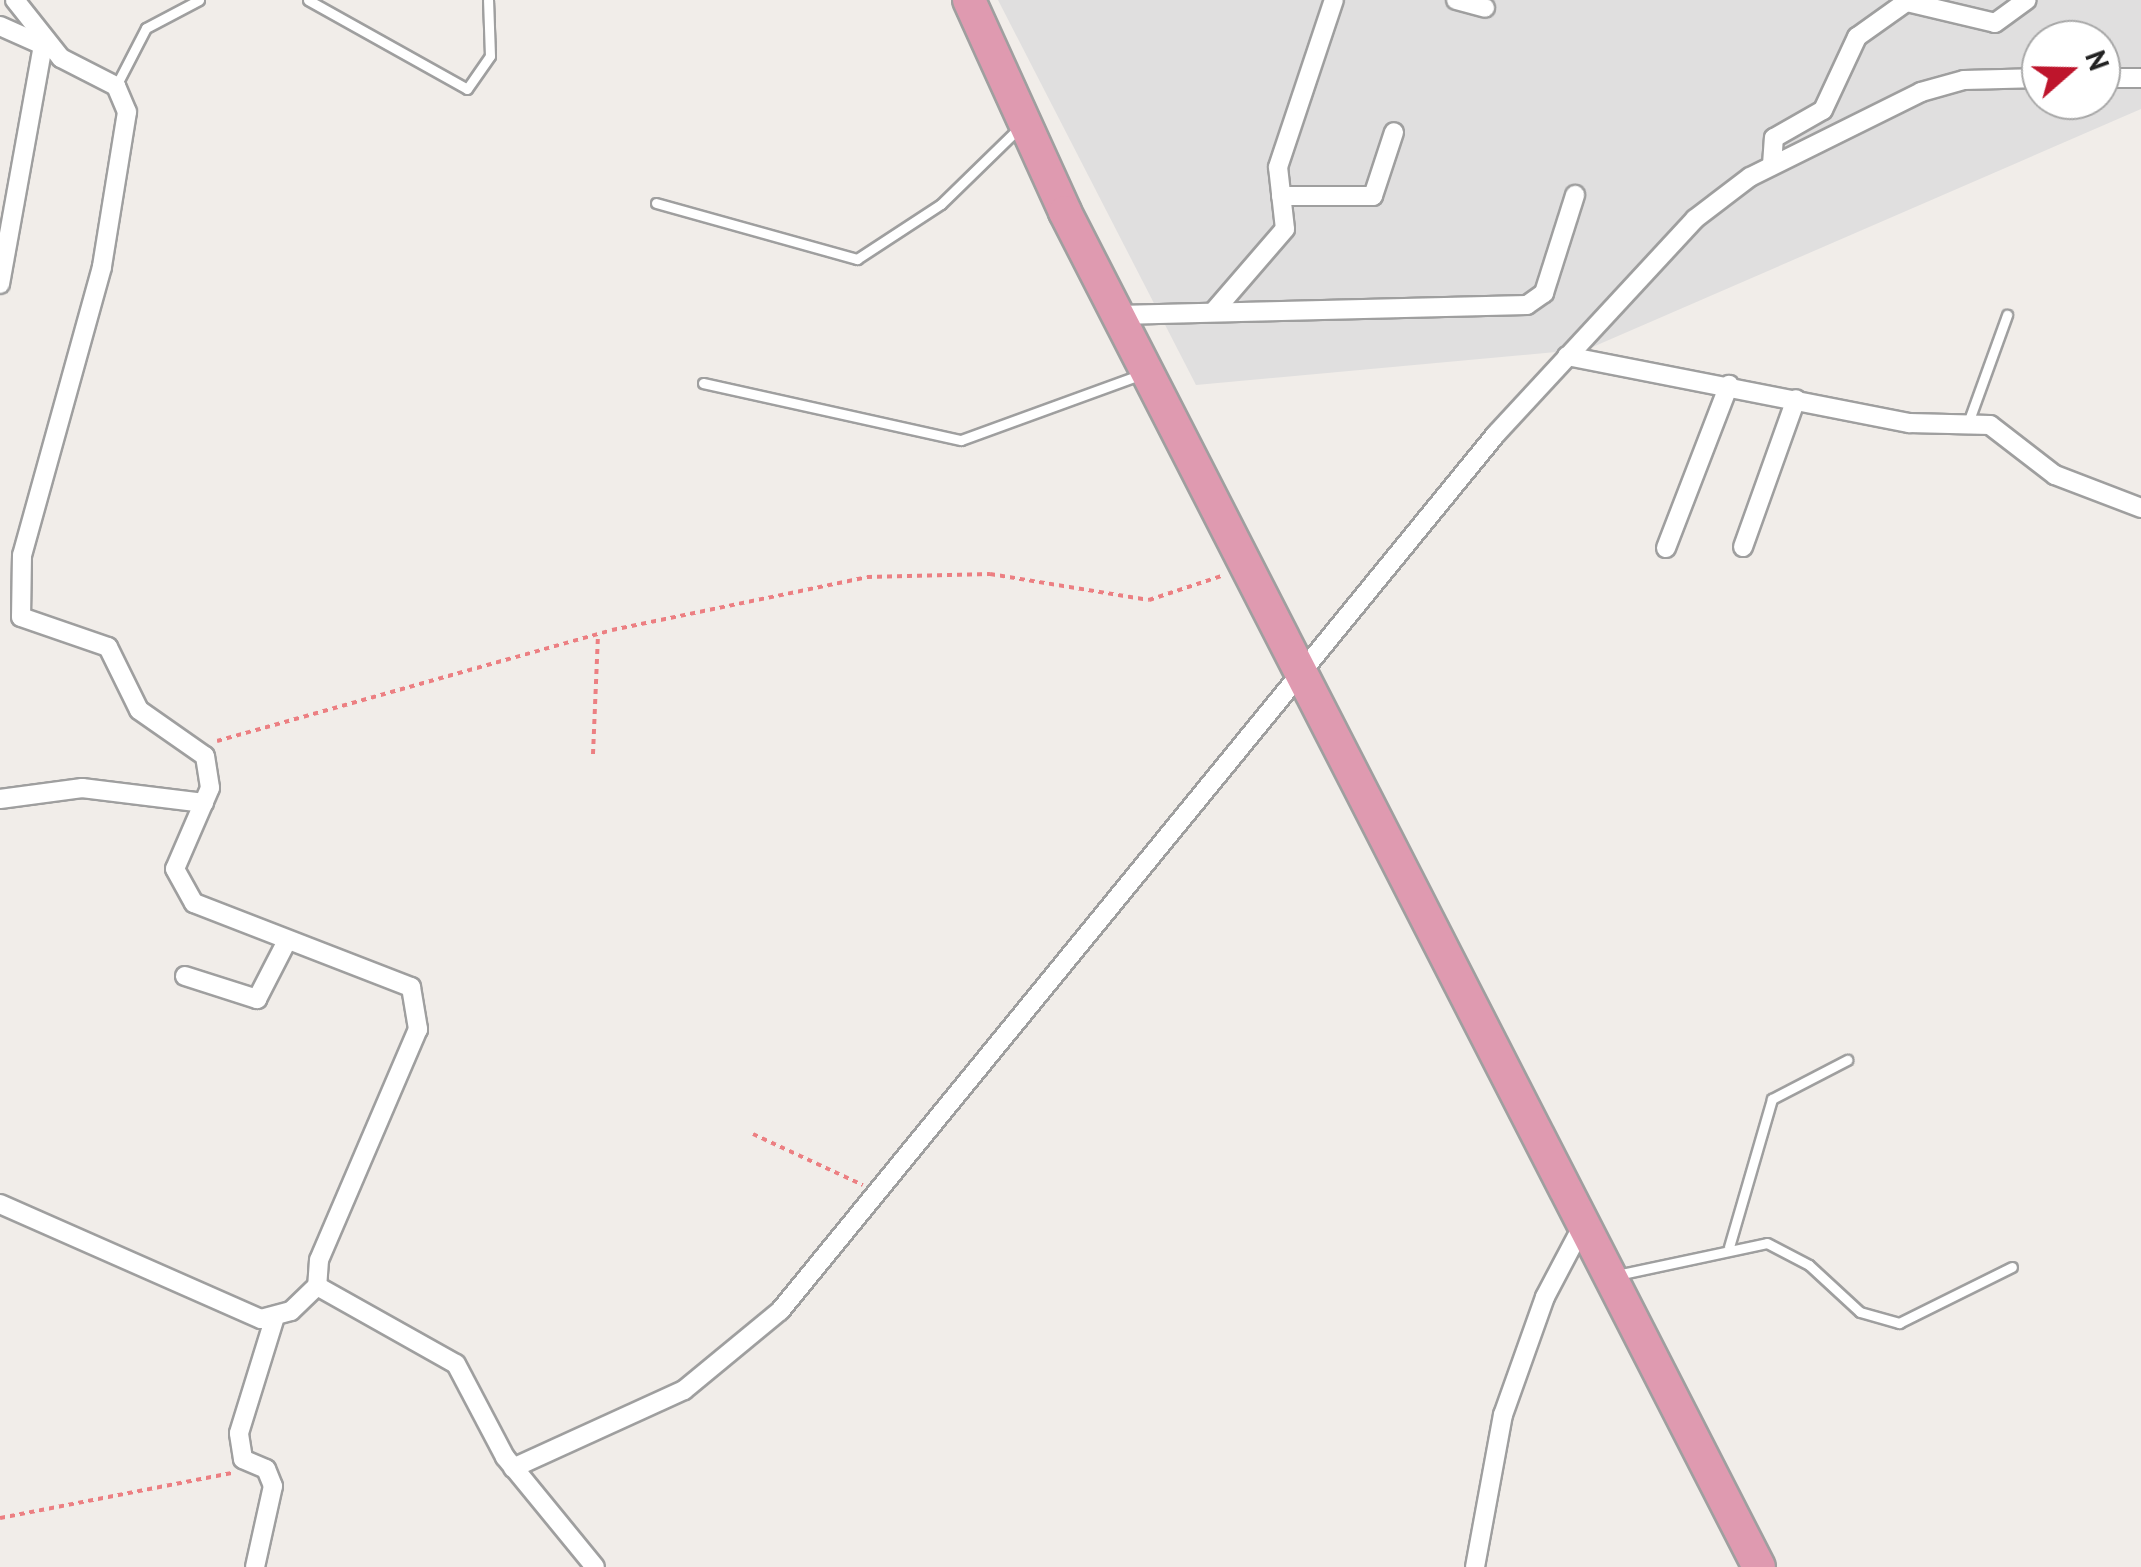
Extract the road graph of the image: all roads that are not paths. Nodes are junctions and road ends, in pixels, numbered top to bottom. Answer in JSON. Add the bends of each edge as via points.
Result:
{"nodes":[{"id":1,"x":15,"y":0,"type":"edge"},
{"id":2,"x":199,"y":0,"type":"edge"},
{"id":3,"x":308,"y":0,"type":"edge"},
{"id":4,"x":488,"y":0,"type":"edge"},
{"id":5,"x":969,"y":0,"type":"edge"},
{"id":6,"x":1334,"y":0,"type":"edge"},
{"id":7,"x":1456,"y":0,"type":"edge"},
{"id":8,"x":2027,"y":0,"type":"edge"},
{"id":9,"x":1908,"y":1,"type":"edge"},
{"id":10,"x":1485,"y":8,"type":"dead end"},
{"id":11,"x":0,"y":26,"type":"edge"},
{"id":12,"x":47,"y":47,"type":"junction"},
{"id":13,"x":2021,"y":79,"type":"edge"},
{"id":14,"x":116,"y":86,"type":"junction"},
{"id":15,"x":1022,"y":125,"type":"junction"},
{"id":16,"x":1394,"y":132,"type":"dead end"},
{"id":17,"x":1771,"y":159,"type":"junction"},
{"id":18,"x":1574,"y":195,"type":"dead end"},
{"id":19,"x":1281,"y":196,"type":"junction"},
{"id":20,"x":656,"y":204,"type":"dead end"},
{"id":21,"x":0,"y":284,"type":"edge"},
{"id":22,"x":1216,"y":310,"type":"junction"},
{"id":23,"x":1118,"y":315,"type":"junction"},
{"id":24,"x":2007,"y":315,"type":"dead end"},
{"id":25,"x":1567,"y":356,"type":"junction"},
{"id":26,"x":1147,"y":372,"type":"junction"},
{"id":27,"x":703,"y":383,"type":"dead end"},
{"id":28,"x":1729,"y":385,"type":"junction"},
{"id":29,"x":1796,"y":400,"type":"junction"},
{"id":30,"x":1969,"y":420,"type":"junction"},
{"id":31,"x":2141,"y":508,"type":"edge"},
{"id":32,"x":1743,"y":547,"type":"dead end"},
{"id":33,"x":1666,"y":548,"type":"dead end"},
{"id":34,"x":1295,"y":661,"type":"junction"},
{"id":35,"x":0,"y":799,"type":"edge"},
{"id":36,"x":204,"y":803,"type":"junction"},
{"id":37,"x":287,"y":941,"type":"junction"},
{"id":38,"x":185,"y":976,"type":"dead end"},
{"id":39,"x":1848,"y":1060,"type":"dead end"},
{"id":40,"x":0,"y":1204,"type":"edge"},
{"id":41,"x":1583,"y":1225,"type":"junction"},
{"id":42,"x":1729,"y":1247,"type":"junction"},
{"id":43,"x":2012,"y":1267,"type":"dead end"},
{"id":44,"x":1610,"y":1276,"type":"junction"},
{"id":45,"x":317,"y":1286,"type":"junction"},
{"id":46,"x":274,"y":1320,"type":"junction"},
{"id":47,"x":505,"y":1455,"type":"junction"},
{"id":48,"x":255,"y":1567,"type":"edge"},
{"id":49,"x":594,"y":1567,"type":"edge"},
{"id":50,"x":1475,"y":1567,"type":"edge"},
{"id":51,"x":1759,"y":1567,"type":"edge"}],
"edges":[{"from":1,"to":12,"type":"street"},
{"from":2,"to":14,"type":"lane","via":[[146,28]]},
{"from":3,"to":4,"type":"lane","via":[[466,88],[490,56]]},
{"from":5,"to":15,"type":"highway"},
{"from":6,"to":19,"type":"street","via":[[1281,157]]},
{"from":7,"to":10,"type":"street"},
{"from":8,"to":9,"type":"street","via":[[1995,23]]},
{"from":9,"to":17,"type":"street","via":[[1857,37],[1829,102],[1774,138]]},
{"from":11,"to":12,"type":"street"},
{"from":12,"to":14,"type":"street"},
{"from":12,"to":21,"type":"street"},
{"from":13,"to":17,"type":"street","via":[[1944,85]]},
{"from":14,"to":36,"type":"street","via":[[127,112],[102,266],[22,555],[18,606],[30,625],[108,647],[139,710],[198,746],[210,770]]},
{"from":15,"to":20,"type":"lane","via":[[919,221],[856,259]]},
{"from":15,"to":23,"type":"highway"},
{"from":16,"to":19,"type":"street","via":[[1373,196]]},
{"from":17,"to":25,"type":"street","via":[[1695,219]]},
{"from":18,"to":22,"type":"street","via":[[1544,294],[1527,305]]},
{"from":19,"to":22,"type":"street","via":[[1280,244]]},
{"from":22,"to":23,"type":"street"},
{"from":23,"to":26,"type":"highway"},
{"from":24,"to":30,"type":"lane"},
{"from":25,"to":28,"type":"street"},
{"from":25,"to":34,"type":"street"},
{"from":26,"to":27,"type":"lane","via":[[961,440]]},
{"from":26,"to":34,"type":"highway"},
{"from":28,"to":29,"type":"street"},
{"from":28,"to":33,"type":"street"},
{"from":29,"to":30,"type":"street","via":[[1909,422]]},
{"from":29,"to":32,"type":"street"},
{"from":30,"to":31,"type":"street","via":[[2005,432],[2055,474]]},
{"from":34,"to":41,"type":"highway"},
{"from":34,"to":47,"type":"street","via":[[760,1332],[652,1408]]},
{"from":35,"to":36,"type":"street","via":[[82,788]]},
{"from":36,"to":37,"type":"street","via":[[178,854],[178,884],[194,903]]},
{"from":37,"to":38,"type":"street","via":[[257,998]]},
{"from":37,"to":45,"type":"street","via":[[410,987],[420,1014]]},
{"from":39,"to":42,"type":"lane","via":[[1772,1099]]},
{"from":40,"to":46,"type":"street"},
{"from":41,"to":44,"type":"highway"},
{"from":41,"to":50,"type":"street","via":[[1545,1297],[1503,1415]]},
{"from":42,"to":43,"type":"lane","via":[[1785,1249],[1886,1323],[1916,1318]]},
{"from":42,"to":44,"type":"lane"},
{"from":44,"to":51,"type":"highway"},
{"from":45,"to":46,"type":"street"},
{"from":45,"to":47,"type":"street","via":[[456,1364]]},
{"from":46,"to":48,"type":"street","via":[[239,1432],[272,1494]]},
{"from":47,"to":49,"type":"street"}]}
